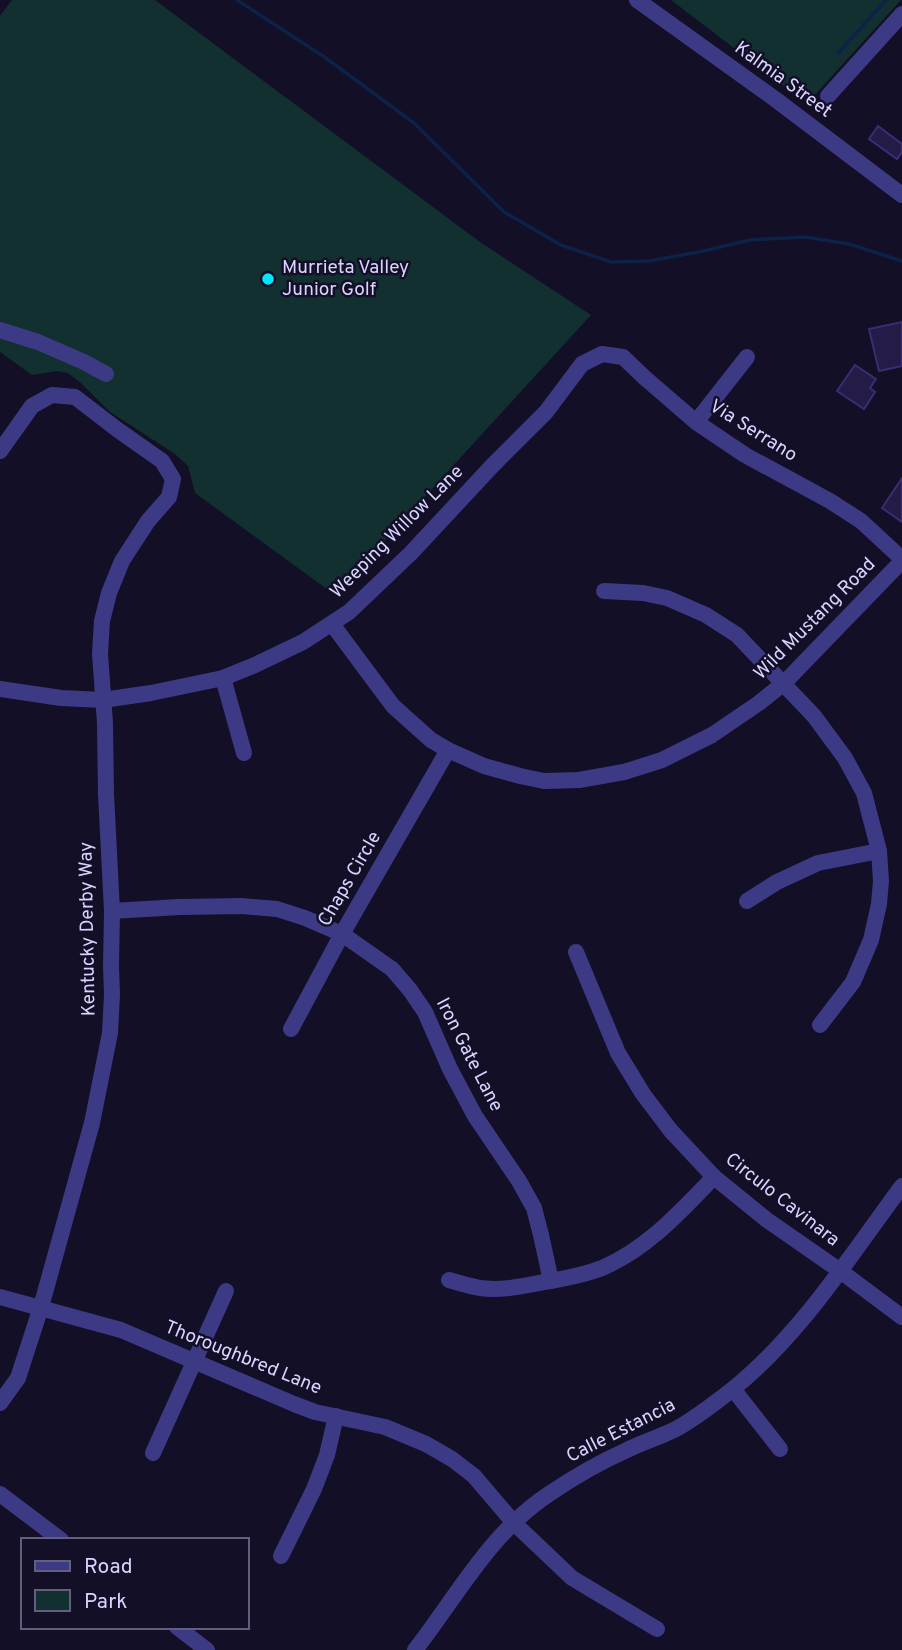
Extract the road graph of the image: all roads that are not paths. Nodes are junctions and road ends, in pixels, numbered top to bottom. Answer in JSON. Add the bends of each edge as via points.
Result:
{"nodes":[{"id":1,"x":637,"y":0,"type":"edge"},
{"id":2,"x":902,"y":14,"type":"edge"},
{"id":3,"x":828,"y":96,"type":"dead end"},
{"id":4,"x":902,"y":195,"type":"edge"},
{"id":5,"x":0,"y":330,"type":"edge"},
{"id":6,"x":747,"y":357,"type":"dead end"},
{"id":7,"x":582,"y":364,"type":"joint"},
{"id":8,"x":106,"y":374,"type":"dead end"},
{"id":9,"x":696,"y":422,"type":"junction"},
{"id":10,"x":0,"y":450,"type":"edge"},
{"id":11,"x":902,"y":560,"type":"edge"},
{"id":12,"x":604,"y":591,"type":"dead end"},
{"id":13,"x":332,"y":624,"type":"junction"},
{"id":14,"x":223,"y":678,"type":"junction"},
{"id":15,"x":784,"y":683,"type":"junction"},
{"id":16,"x":0,"y":689,"type":"edge"},
{"id":17,"x":103,"y":700,"type":"junction"},
{"id":18,"x":448,"y":750,"type":"junction"},
{"id":19,"x":244,"y":753,"type":"dead end"},
{"id":20,"x":879,"y":851,"type":"junction"},
{"id":21,"x":747,"y":901,"type":"dead end"},
{"id":22,"x":112,"y":911,"type":"junction"},
{"id":23,"x":342,"y":934,"type":"junction"},
{"id":24,"x":576,"y":952,"type":"dead end"},
{"id":25,"x":820,"y":1025,"type":"dead end"},
{"id":26,"x":291,"y":1029,"type":"dead end"},
{"id":27,"x":714,"y":1177,"type":"junction"},
{"id":28,"x":902,"y":1186,"type":"edge"},
{"id":29,"x":839,"y":1270,"type":"junction"},
{"id":30,"x":449,"y":1280,"type":"dead end"},
{"id":31,"x":551,"y":1281,"type":"junction"},
{"id":32,"x":226,"y":1291,"type":"dead end"},
{"id":33,"x":0,"y":1297,"type":"edge"},
{"id":34,"x":41,"y":1307,"type":"junction"},
{"id":35,"x":902,"y":1317,"type":"edge"},
{"id":36,"x":194,"y":1362,"type":"junction"},
{"id":37,"x":733,"y":1389,"type":"junction"},
{"id":38,"x":0,"y":1404,"type":"edge"},
{"id":39,"x":336,"y":1416,"type":"junction"},
{"id":40,"x":780,"y":1448,"type":"dead end"},
{"id":41,"x":153,"y":1453,"type":"dead end"},
{"id":42,"x":0,"y":1494,"type":"edge"},
{"id":43,"x":514,"y":1523,"type":"junction"},
{"id":44,"x":58,"y":1538,"type":"edge"},
{"id":45,"x":281,"y":1556,"type":"dead end"},
{"id":46,"x":180,"y":1629,"type":"edge"},
{"id":47,"x":657,"y":1629,"type":"dead end"},
{"id":48,"x":206,"y":1650,"type":"edge"},
{"id":49,"x":415,"y":1650,"type":"edge"}],
"edges":[{"from":1,"to":4,"type":"street","name":"Kalmia Street"},
{"from":2,"to":3,"type":"street"},
{"from":5,"to":8,"type":"street"},
{"from":6,"to":9,"type":"street"},
{"from":7,"to":9,"type":"street","name":"Via Serrano","via":[[602,354],[623,357]]},
{"from":7,"to":13,"type":"street","name":"Weeping Willow Lane","via":[[546,412],[411,553]]},
{"from":9,"to":11,"type":"street","name":"Via Serrano","via":[[861,521]]},
{"from":10,"to":17,"type":"street","name":"Kentucky Derby Way","via":[[32,406],[52,395],[75,397],[162,461],[173,479],[169,497],[122,561],[109,593],[100,654]]},
{"from":11,"to":15,"type":"street","name":"Wild Mustang Road"},
{"from":12,"to":15,"type":"street","via":[[667,598],[706,615],[737,635]]},
{"from":13,"to":14,"type":"street","name":"Weeping Willow Lane"},
{"from":13,"to":18,"type":"street","name":"Wild Mustang Road","via":[[393,706]]},
{"from":14,"to":17,"type":"street","name":"Weeping Willow Lane"},
{"from":14,"to":19,"type":"street"},
{"from":15,"to":18,"type":"street","name":"Wild Mustang Road","via":[[712,735],[662,760],[624,772],[544,781],[484,766]]},
{"from":15,"to":20,"type":"street","via":[[845,758],[864,793]]},
{"from":16,"to":17,"type":"street","name":"Weeping Willow Lane"},
{"from":17,"to":22,"type":"street","name":"Kentucky Derby Way"},
{"from":18,"to":23,"type":"street","name":"Chaps Circle"},
{"from":20,"to":21,"type":"street","via":[[818,863]]},
{"from":20,"to":25,"type":"street","via":[[879,904],[871,940],[853,982]]},
{"from":22,"to":23,"type":"street","name":"Iron Gate Lane","via":[[230,906],[277,909]]},
{"from":22,"to":34,"type":"street","name":"Kentucky Derby Way","via":[[110,1032],[92,1123]]},
{"from":23,"to":26,"type":"street","name":"Chaps Circle"},
{"from":23,"to":31,"type":"street","name":"Iron Gate Lane","via":[[392,970],[425,1012],[475,1116],[534,1208]]},
{"from":24,"to":27,"type":"street","name":"Circulo Cavinara","via":[[618,1053],[643,1094]]},
{"from":27,"to":29,"type":"street","name":"Circulo Cavinara"},
{"from":27,"to":31,"type":"street","via":[[679,1213],[621,1258]]},
{"from":28,"to":29,"type":"street","name":"Calle Estancia"},
{"from":29,"to":35,"type":"street","name":"Circulo Cavinara"},
{"from":29,"to":37,"type":"street","name":"Calle Estancia","via":[[774,1352]]},
{"from":30,"to":31,"type":"street","via":[[481,1288]]},
{"from":32,"to":36,"type":"street"},
{"from":33,"to":34,"type":"street","name":"Thoroughbred Lane"},
{"from":34,"to":36,"type":"street","name":"Thoroughbred Lane","via":[[121,1329]]},
{"from":34,"to":38,"type":"street","name":"Kentucky Derby Way","via":[[18,1378]]},
{"from":36,"to":39,"type":"street","name":"Thoroughbred Lane","via":[[315,1412]]},
{"from":36,"to":41,"type":"street"},
{"from":37,"to":40,"type":"street"},
{"from":37,"to":43,"type":"street","name":"Calle Estancia","via":[[676,1428],[587,1469]]},
{"from":39,"to":43,"type":"street","name":"Thoroughbred Lane","via":[[385,1427],[452,1459],[474,1476]]},
{"from":39,"to":45,"type":"street","via":[[314,1489]]},
{"from":42,"to":44,"type":"street"},
{"from":43,"to":47,"type":"street","name":"Thoroughbred Lane","via":[[572,1578]]},
{"from":43,"to":49,"type":"street","name":"Calle Estancia","via":[[469,1573]]},
{"from":46,"to":48,"type":"street"}]}
